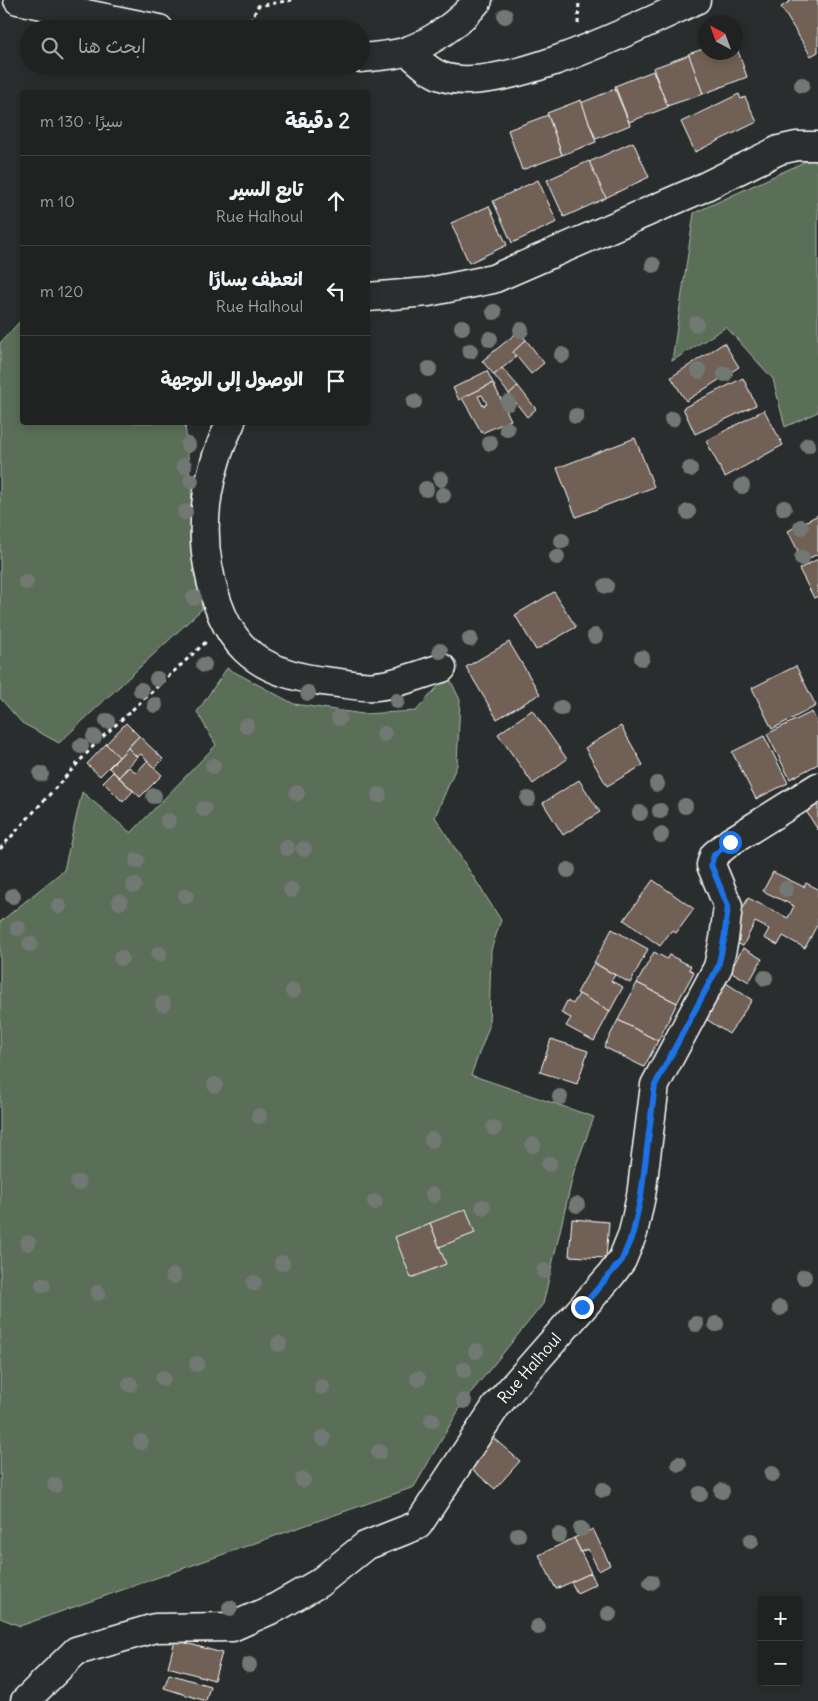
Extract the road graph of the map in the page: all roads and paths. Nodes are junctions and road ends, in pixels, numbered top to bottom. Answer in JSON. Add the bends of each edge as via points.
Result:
{"nodes":[{"id":1,"x":18,"y":0,"type":"edge"},
{"id":2,"x":292,"y":0,"type":"edge"},
{"id":3,"x":478,"y":0,"type":"edge"},
{"id":4,"x":696,"y":0,"type":"edge"},
{"id":5,"x":115,"y":20,"type":"edge"},
{"id":6,"x":251,"y":20,"type":"edge"},
{"id":7,"x":407,"y":51,"type":"junction"},
{"id":8,"x":370,"y":57,"type":"edge"},
{"id":9,"x":818,"y":146,"type":"edge"},
{"id":10,"x":370,"y":297,"type":"edge"},
{"id":11,"x":230,"y":425,"type":"edge"},
{"id":12,"x":226,"y":624,"type":"junction"},
{"id":13,"x":442,"y":668,"type":"dead end"},
{"id":14,"x":818,"y":788,"type":"edge"},
{"id":15,"x":0,"y":848,"type":"edge"},
{"id":16,"x":25,"y":1701,"type":"edge"}],
"edges":[{"from":1,"to":5,"type":"street"},
{"from":2,"to":6,"type":"path","via":[[258,6]]},
{"from":3,"to":7,"type":"street","via":[[469,12],[447,29]]},
{"from":4,"to":7,"type":"street","via":[[630,30],[506,77],[471,81],[440,76]]},
{"from":7,"to":8,"type":"street"},
{"from":9,"to":10,"type":"street","via":[[779,150],[689,194],[493,279],[428,292]]},
{"from":11,"to":12,"type":"street","via":[[215,463],[205,503],[204,546],[211,585]]},
{"from":12,"to":13,"type":"street","via":[[235,640],[253,658],[271,669],[302,679],[376,686]]},
{"from":12,"to":15,"type":"path","via":[[97,742]]},
{"from":14,"to":16,"type":"street","name":"Rue Halhoul","via":[[714,855],[711,865],[728,906],[718,967],[655,1085],[641,1196],[633,1233],[622,1260],[497,1404],[418,1526],[365,1546],[319,1583],[232,1627],[155,1628],[76,1651]]}]}
